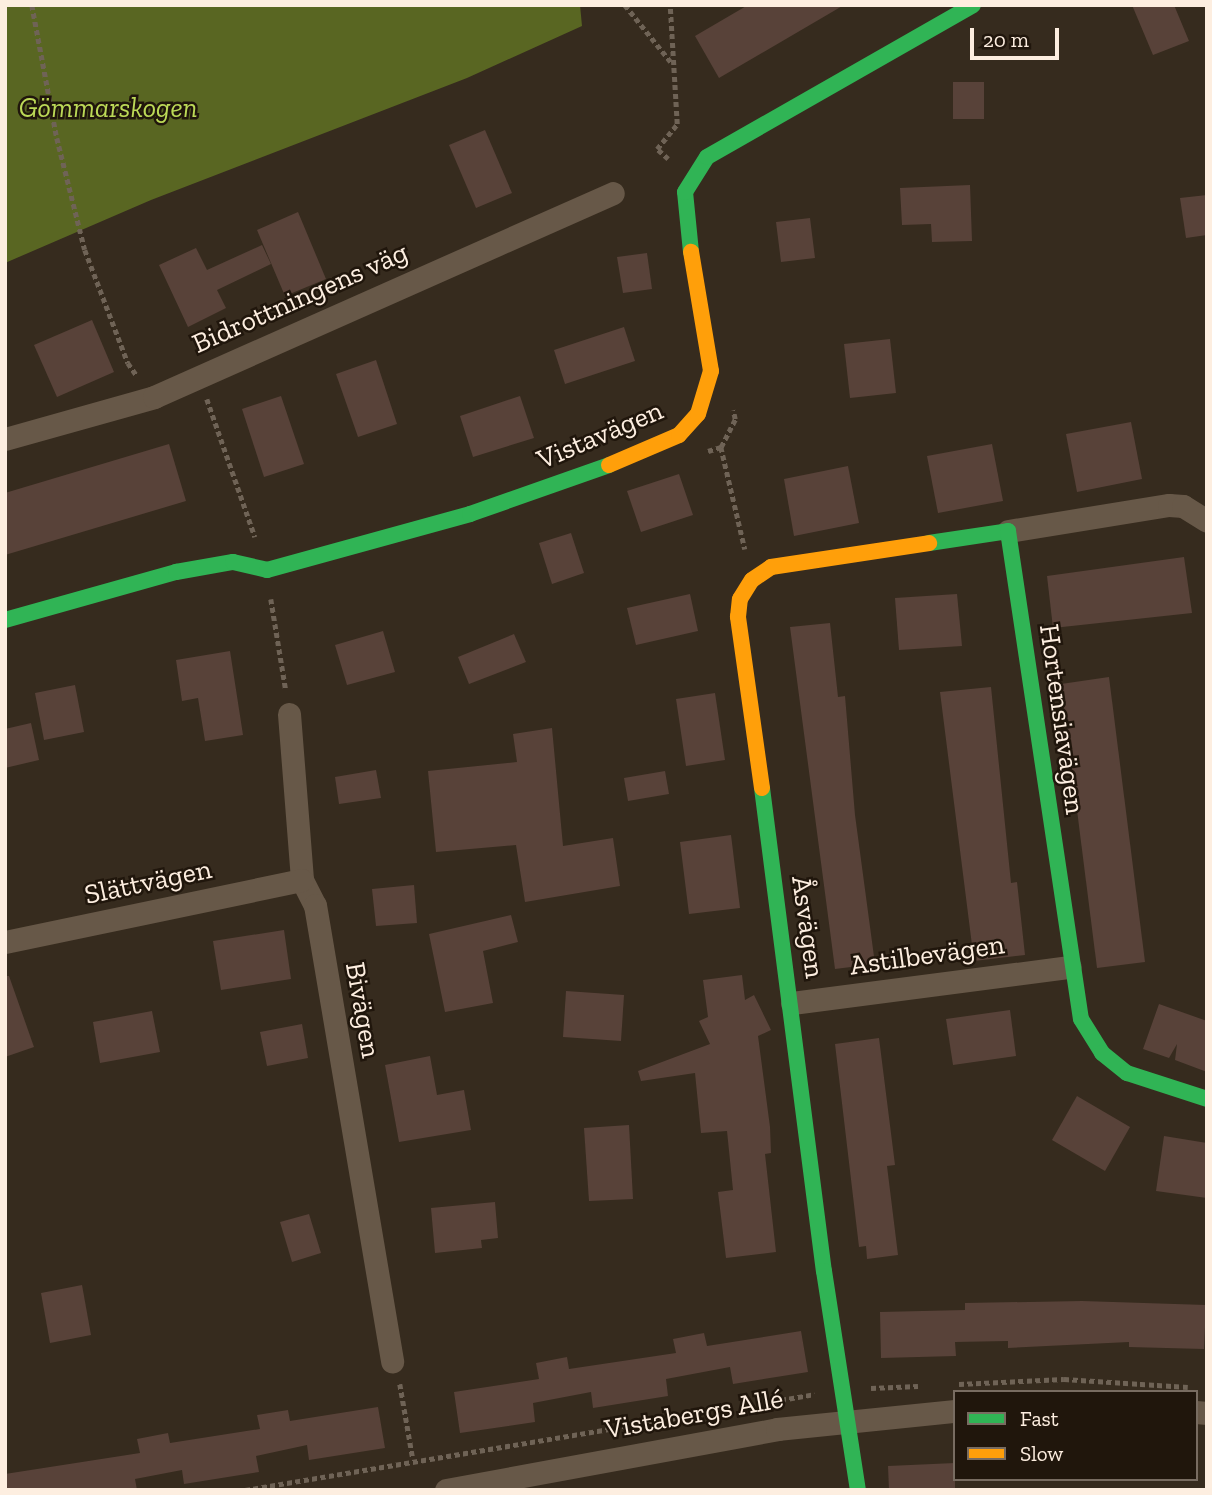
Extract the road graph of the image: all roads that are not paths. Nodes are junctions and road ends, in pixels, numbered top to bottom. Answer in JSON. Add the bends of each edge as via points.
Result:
{"nodes":[{"id":1,"x":973,"y":5,"type":"edge"},
{"id":2,"x":613,"y":193,"type":"dead end"},
{"id":3,"x":5,"y":439,"type":"edge"},
{"id":4,"x":1207,"y":521,"type":"edge"},
{"id":5,"x":1008,"y":531,"type":"junction"},
{"id":6,"x":5,"y":620,"type":"edge"},
{"id":7,"x":289,"y":713,"type":"road end"},
{"id":8,"x":303,"y":880,"type":"junction"},
{"id":9,"x":5,"y":942,"type":"edge"},
{"id":10,"x":1070,"y":967,"type":"junction"},
{"id":11,"x":792,"y":1003,"type":"junction"},
{"id":12,"x":1207,"y":1099,"type":"edge"},
{"id":13,"x":392,"y":1362,"type":"road end"},
{"id":14,"x":953,"y":1411,"type":"edge"},
{"id":15,"x":848,"y":1420,"type":"junction"},
{"id":16,"x":446,"y":1490,"type":"edge"},
{"id":17,"x":858,"y":1490,"type":"edge"}],
"edges":[{"from":1,"to":6,"type":"street","name":"Vistavägen","via":[[707,157],[692,178],[685,192],[687,226],[711,371],[698,414],[679,435],[470,514],[267,570],[233,562],[176,572]]},
{"from":2,"to":3,"type":"street","name":"Bidrottningens väg","via":[[154,397]]},
{"from":4,"to":5,"type":"street","via":[[1183,506],[1169,505]]},
{"from":5,"to":10,"type":"street","name":"Hortensiavägen"},
{"from":5,"to":11,"type":"street","name":"Åsvägen","via":[[771,567],[752,580],[740,599],[738,617]]},
{"from":7,"to":8,"type":"street","name":"Bivägen"},
{"from":8,"to":9,"type":"street","name":"Slättvägen"},
{"from":8,"to":13,"type":"street","name":"Bivägen","via":[[315,905]]},
{"from":10,"to":11,"type":"street","name":"Astilbevägen"},
{"from":10,"to":12,"type":"street","name":"Hortensiavägen","via":[[1081,1019],[1102,1053],[1127,1073]]},
{"from":11,"to":15,"type":"street","name":"Åsvägen","via":[[824,1271]]},
{"from":14,"to":15,"type":"street","name":"Vistabergs Allé"},
{"from":15,"to":16,"type":"street","name":"Vistabergs Allé","via":[[683,1444]]},
{"from":15,"to":17,"type":"street","name":"Åsvägen"}]}
